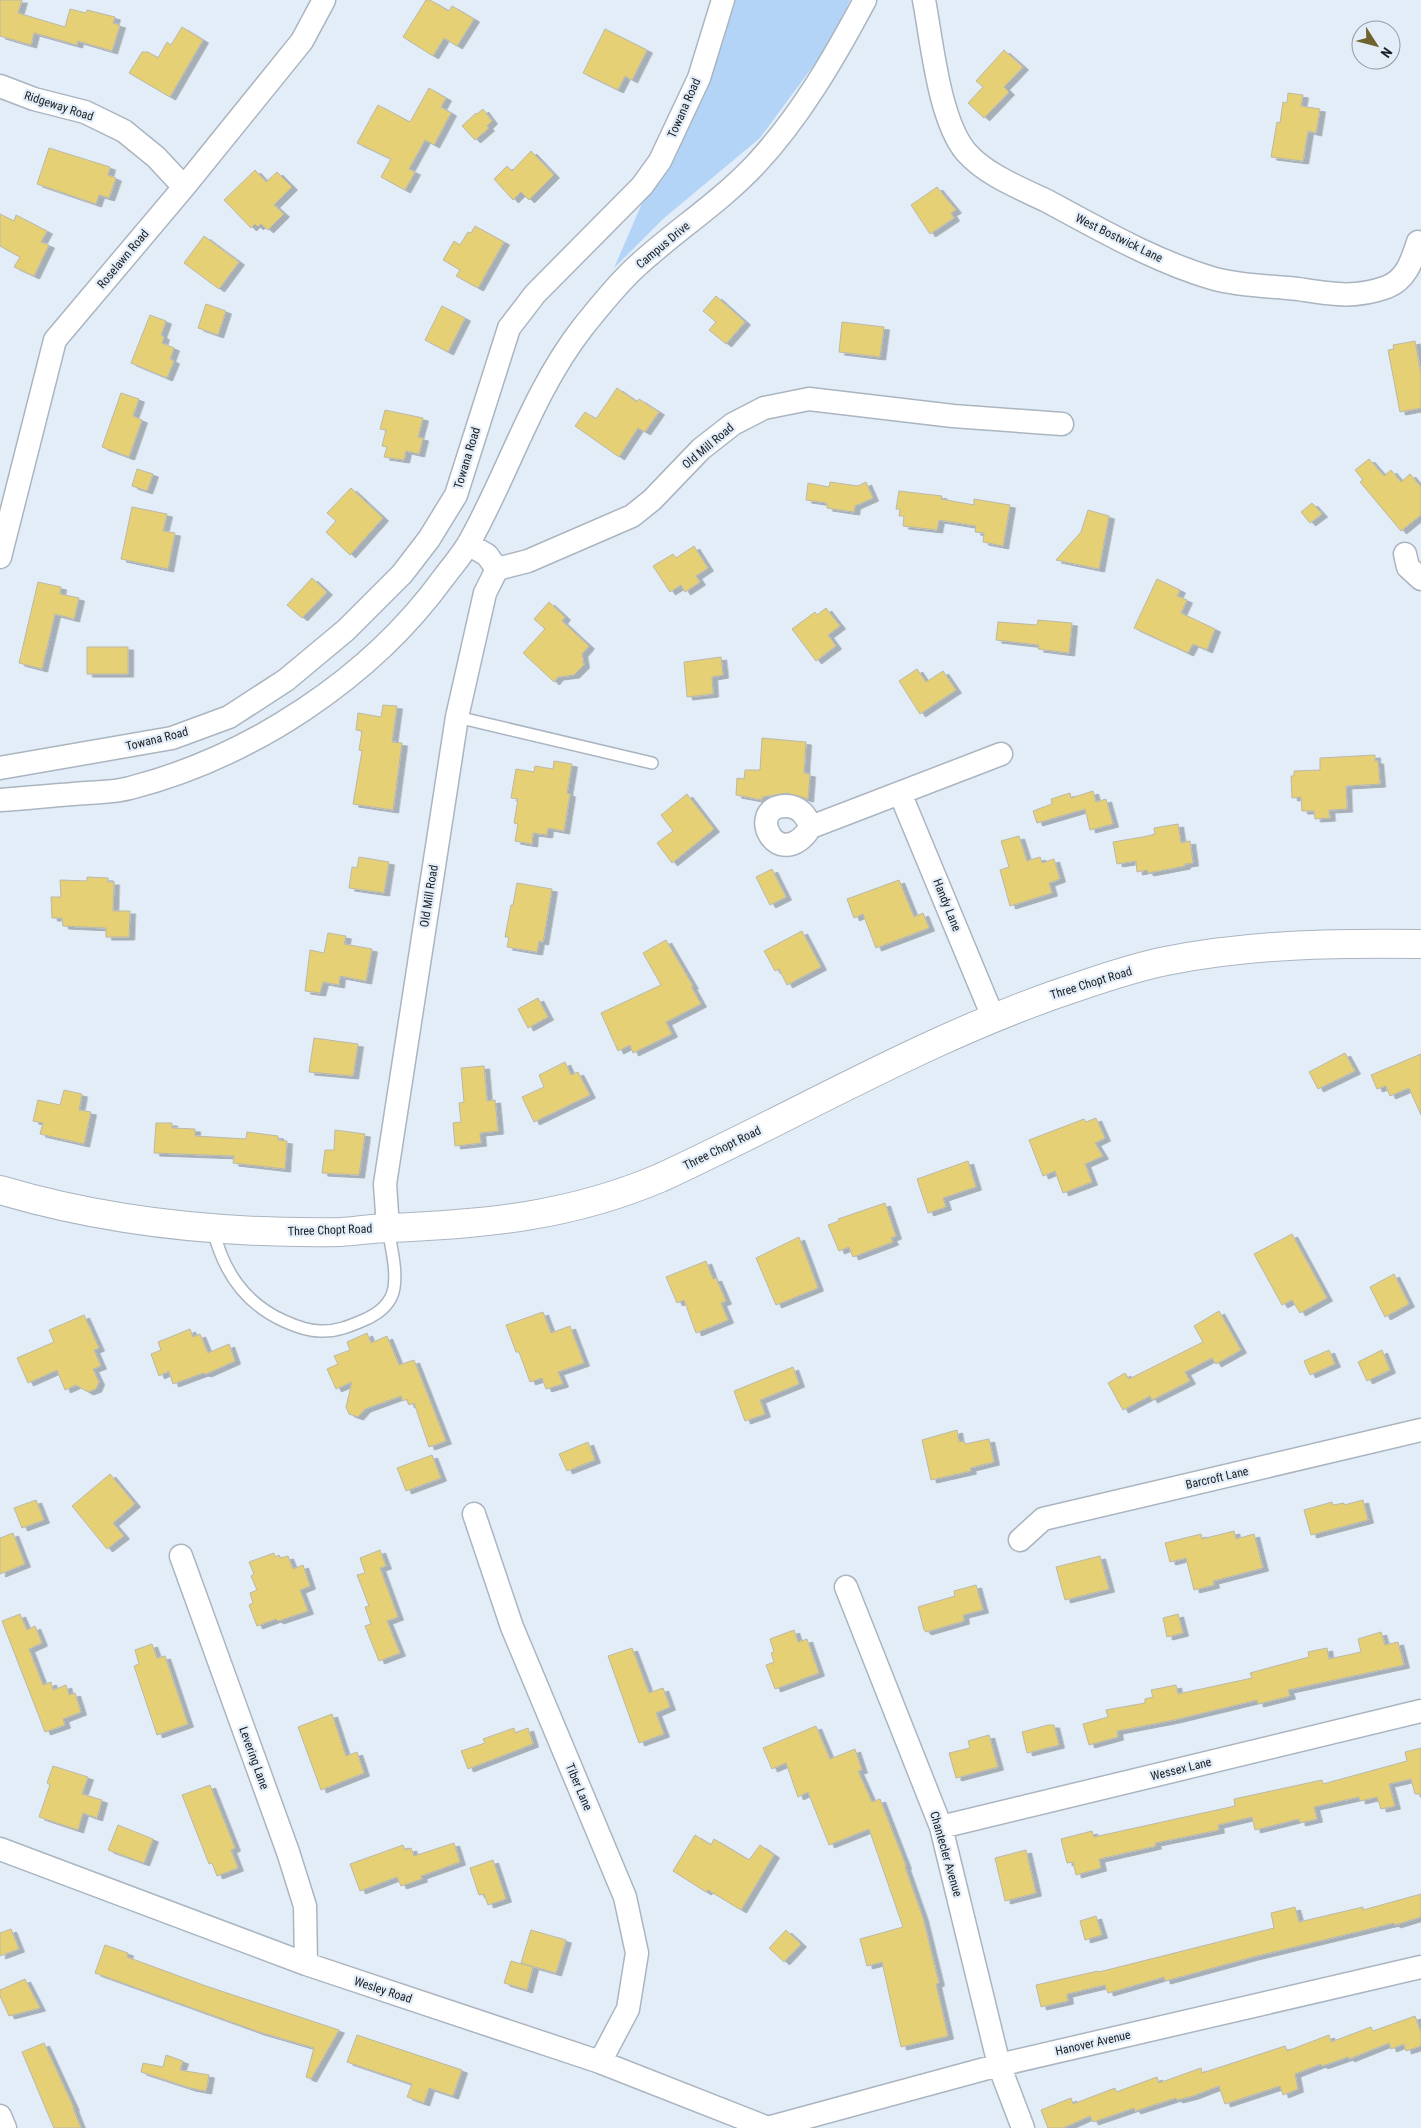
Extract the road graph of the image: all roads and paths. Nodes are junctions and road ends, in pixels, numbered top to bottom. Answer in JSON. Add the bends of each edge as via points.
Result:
{"nodes":[{"id":1,"x":324,"y":0,"type":"edge"},
{"id":2,"x":723,"y":0,"type":"edge"},
{"id":3,"x":866,"y":0,"type":"edge"},
{"id":4,"x":924,"y":0,"type":"edge"},
{"id":5,"x":0,"y":86,"type":"edge"},
{"id":6,"x":184,"y":187,"type":"junction"},
{"id":7,"x":1418,"y":242,"type":"dead end"},
{"id":8,"x":1062,"y":424,"type":"dead end"},
{"id":9,"x":456,"y":495,"type":"junction"},
{"id":10,"x":486,"y":509,"type":"junction"},
{"id":11,"x":468,"y":544,"type":"junction"},
{"id":12,"x":1405,"y":554,"type":"dead end"},
{"id":13,"x":0,"y":557,"type":"edge"},
{"id":14,"x":497,"y":569,"type":"junction"},
{"id":15,"x":1421,"y":579,"type":"edge"},
{"id":16,"x":457,"y":717,"type":"junction"},
{"id":17,"x":1001,"y":754,"type":"dead end"},
{"id":18,"x":652,"y":763,"type":"dead end"},
{"id":19,"x":0,"y":768,"type":"edge"},
{"id":20,"x":900,"y":793,"type":"junction"},
{"id":21,"x":0,"y":800,"type":"edge"},
{"id":22,"x":811,"y":827,"type":"dead end"},
{"id":23,"x":1421,"y":944,"type":"edge"},
{"id":24,"x":993,"y":1016,"type":"junction"},
{"id":25,"x":0,"y":1190,"type":"edge"},
{"id":26,"x":388,"y":1228,"type":"junction"},
{"id":27,"x":213,"y":1229,"type":"junction"},
{"id":28,"x":1421,"y":1430,"type":"edge"},
{"id":29,"x":474,"y":1514,"type":"dead end"},
{"id":30,"x":1020,"y":1540,"type":"dead end"},
{"id":31,"x":181,"y":1556,"type":"dead end"},
{"id":32,"x":846,"y":1586,"type":"dead end"},
{"id":33,"x":1421,"y":1711,"type":"edge"},
{"id":34,"x":941,"y":1827,"type":"junction"},
{"id":35,"x":0,"y":1849,"type":"edge"},
{"id":36,"x":306,"y":1964,"type":"junction"},
{"id":37,"x":1421,"y":1967,"type":"edge"},
{"id":38,"x":600,"y":2062,"type":"junction"},
{"id":39,"x":999,"y":2065,"type":"junction"},
{"id":40,"x":0,"y":2116,"type":"edge"},
{"id":41,"x":5,"y":2128,"type":"edge"},
{"id":42,"x":767,"y":2128,"type":"edge"},
{"id":43,"x":1023,"y":2128,"type":"edge"}],
"edges":[{"from":1,"to":6,"type":"street","name":"Roselawn Road","via":[[302,41]]},
{"from":2,"to":9,"type":"street","name":"Towana Road","via":[[698,78],[660,160],[642,186],[535,294],[509,328]]},
{"from":3,"to":10,"type":"street","name":"Campus Drive","via":[[812,92],[773,144],[718,199],[635,268],[581,330],[546,385]]},
{"from":4,"to":7,"type":"street","name":"West Bostwick Lane","via":[[948,114],[961,146],[968,154],[1006,180],[1169,262],[1217,279],[1352,296],[1388,287],[1399,280],[1409,267]]},
{"from":5,"to":6,"type":"street","name":"Ridgeway Road","via":[[85,112],[124,131],[156,157]]},
{"from":6,"to":13,"type":"street","name":"Roselawn Road","via":[[55,340]]},
{"from":8,"to":14,"type":"street","name":"Old Mill Road","via":[[954,416],[809,399],[764,408],[733,424],[701,449],[632,516],[528,561]]},
{"from":9,"to":10,"type":"street"},
{"from":9,"to":19,"type":"street","name":"Towana Road","via":[[429,539],[402,574],[346,630],[286,680],[229,717],[172,738]]},
{"from":10,"to":11,"type":"street"},
{"from":11,"to":14,"type":"street","via":[[487,555]]},
{"from":11,"to":21,"type":"street","via":[[433,592],[386,643],[307,707],[254,740],[194,768],[127,789]]},
{"from":12,"to":15,"type":"street","via":[[1408,567]]},
{"from":14,"to":16,"type":"street","name":"Old Mill Road","via":[[485,593]]},
{"from":16,"to":18,"type":"lane"},
{"from":16,"to":26,"type":"street","name":"Old Mill Road","via":[[385,1184]]},
{"from":17,"to":20,"type":"street"},
{"from":20,"to":22,"type":"street"},
{"from":20,"to":24,"type":"street","name":"Handy Lane"},
{"from":23,"to":24,"type":"main road","name":"Three Chopt Road","via":[[1332,943],[1202,954],[1104,978]]},
{"from":24,"to":26,"type":"main road","name":"Three Chopt Road","via":[[694,1162],[612,1197],[526,1217]]},
{"from":25,"to":27,"type":"main road","name":"Three Chopt Road","via":[[110,1217]]},
{"from":26,"to":27,"type":"main road","name":"Three Chopt Road","via":[[342,1232]]},
{"from":26,"to":27,"type":"lane","via":[[394,1288],[389,1303],[348,1327],[320,1331],[300,1328],[279,1318],[244,1294],[225,1267]]},
{"from":28,"to":30,"type":"street","name":"Barcroft Lane","via":[[1043,1519]]},
{"from":29,"to":38,"type":"street","name":"Tiber Lane","via":[[512,1626],[626,1897],[636,1962],[628,2009]]},
{"from":31,"to":36,"type":"street","name":"Levering Lane","via":[[302,1897]]},
{"from":32,"to":34,"type":"street","name":"Chantecler Avenue"},
{"from":33,"to":34,"type":"street","name":"Wessex Lane"},
{"from":34,"to":39,"type":"street","name":"Chantecler Avenue"},
{"from":35,"to":36,"type":"street","name":"Wesley Road"},
{"from":36,"to":38,"type":"street","name":"Wesley Road"},
{"from":37,"to":39,"type":"street","name":"Hanover Avenue"},
{"from":38,"to":42,"type":"street","name":"Wesley Road"},
{"from":39,"to":42,"type":"street","name":"Hanover Avenue"},
{"from":39,"to":43,"type":"street","name":"Chantecler Avenue"},
{"from":40,"to":41,"type":"street"}]}
